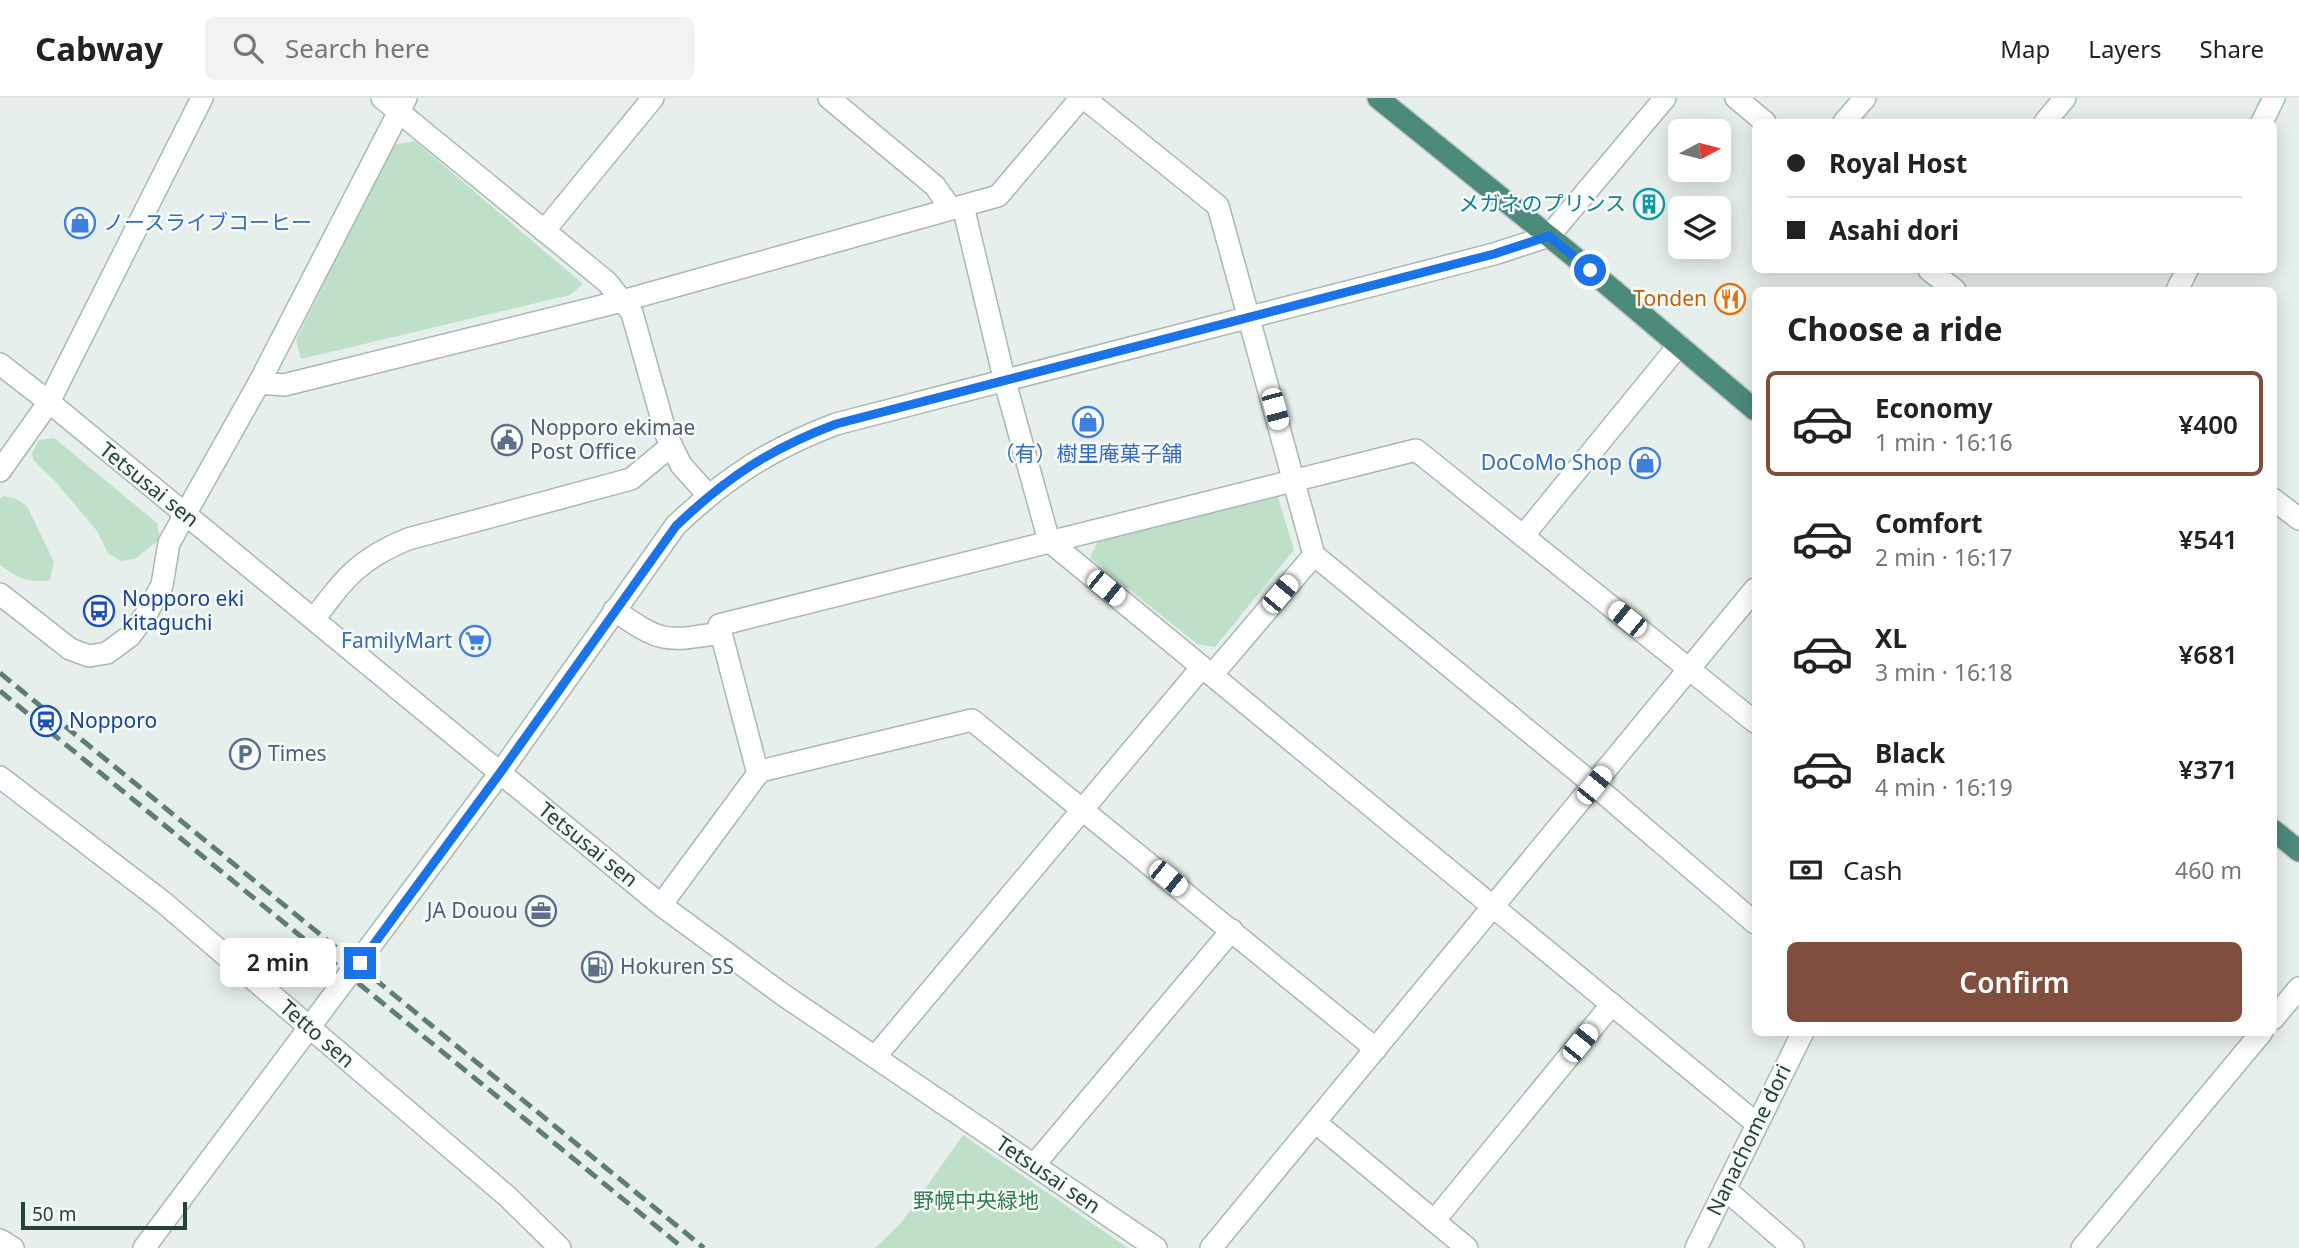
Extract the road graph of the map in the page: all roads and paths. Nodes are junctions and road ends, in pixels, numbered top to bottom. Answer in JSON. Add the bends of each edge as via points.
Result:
{"nodes":[{"id":1,"x":202,"y":98,"type":"edge"},
{"id":2,"x":382,"y":98,"type":"edge"},
{"id":3,"x":653,"y":98,"type":"edge"},
{"id":4,"x":829,"y":98,"type":"edge"},
{"id":5,"x":1083,"y":98,"type":"edge"},
{"id":6,"x":1378,"y":98,"type":"edge"},
{"id":7,"x":1665,"y":98,"type":"edge"},
{"id":8,"x":1735,"y":98,"type":"edge"},
{"id":9,"x":1865,"y":98,"type":"edge"},
{"id":10,"x":2065,"y":98,"type":"edge"},
{"id":11,"x":2274,"y":98,"type":"edge"},
{"id":12,"x":403,"y":105,"type":"edge"},
{"id":13,"x":1761,"y":119,"type":"edge"},
{"id":14,"x":1847,"y":119,"type":"edge"},
{"id":15,"x":2048,"y":119,"type":"edge"},
{"id":16,"x":2264,"y":119,"type":"edge"},
{"id":17,"x":957,"y":207,"type":"junction"},
{"id":18,"x":544,"y":231,"type":"junction"},
{"id":19,"x":1549,"y":236,"type":"junction"},
{"id":20,"x":1933,"y":273,"type":"edge"},
{"id":21,"x":1951,"y":287,"type":"edge"},
{"id":22,"x":622,"y":301,"type":"junction"},
{"id":23,"x":1250,"y":317,"type":"junction"},
{"id":24,"x":1679,"y":345,"type":"junction"},
{"id":25,"x":0,"y":364,"type":"edge"},
{"id":26,"x":1005,"y":382,"type":"junction"},
{"id":27,"x":258,"y":383,"type":"junction"},
{"id":28,"x":49,"y":402,"type":"junction"},
{"id":29,"x":1752,"y":407,"type":"edge"},
{"id":30,"x":671,"y":446,"type":"junction"},
{"id":31,"x":0,"y":471,"type":"edge"},
{"id":32,"x":1294,"y":480,"type":"junction"},
{"id":33,"x":708,"y":495,"type":"junction"},
{"id":34,"x":2277,"y":502,"type":"edge"},
{"id":35,"x":186,"y":515,"type":"junction"},
{"id":36,"x":2299,"y":519,"type":"edge"},
{"id":37,"x":1523,"y":536,"type":"junction"},
{"id":38,"x":1049,"y":541,"type":"junction"},
{"id":39,"x":1314,"y":555,"type":"junction"},
{"id":40,"x":1752,"y":593,"type":"edge"},
{"id":41,"x":0,"y":594,"type":"edge"},
{"id":42,"x":614,"y":610,"type":"junction"},
{"id":43,"x":314,"y":619,"type":"junction"},
{"id":44,"x":721,"y":633,"type":"junction"},
{"id":45,"x":1690,"y":668,"type":"junction"},
{"id":46,"x":1207,"y":671,"type":"junction"},
{"id":47,"x":1752,"y":720,"type":"edge"},
{"id":48,"x":500,"y":773,"type":"junction"},
{"id":49,"x":758,"y":774,"type":"junction"},
{"id":50,"x":0,"y":777,"type":"edge"},
{"id":51,"x":1594,"y":785,"type":"junction"},
{"id":52,"x":1083,"y":808,"type":"junction"},
{"id":53,"x":2277,"y":833,"type":"edge"},
{"id":54,"x":2299,"y":851,"type":"edge"},
{"id":55,"x":661,"y":905,"type":"junction"},
{"id":56,"x":1494,"y":906,"type":"junction"},
{"id":57,"x":1752,"y":920,"type":"edge"},
{"id":58,"x":1232,"y":930,"type":"junction"},
{"id":59,"x":2299,"y":988,"type":"edge"},
{"id":60,"x":1612,"y":1004,"type":"junction"},
{"id":61,"x":2277,"y":1014,"type":"edge"},
{"id":62,"x":311,"y":1029,"type":"junction"},
{"id":63,"x":1801,"y":1036,"type":"edge"},
{"id":64,"x":2259,"y":1036,"type":"edge"},
{"id":65,"x":1376,"y":1049,"type":"junction"},
{"id":66,"x":875,"y":1057,"type":"junction"},
{"id":67,"x":1315,"y":1122,"type":"junction"},
{"id":68,"x":1757,"y":1124,"type":"junction"},
{"id":69,"x":1034,"y":1165,"type":"junction"},
{"id":70,"x":1725,"y":1189,"type":"junction"},
{"id":71,"x":1434,"y":1221,"type":"junction"},
{"id":72,"x":0,"y":1240,"type":"edge"},
{"id":73,"x":13,"y":1248,"type":"edge"},
{"id":74,"x":144,"y":1248,"type":"edge"},
{"id":75,"x":559,"y":1248,"type":"edge"},
{"id":76,"x":1156,"y":1248,"type":"edge"},
{"id":77,"x":1211,"y":1248,"type":"edge"},
{"id":78,"x":1467,"y":1248,"type":"edge"},
{"id":79,"x":1696,"y":1248,"type":"edge"},
{"id":80,"x":1793,"y":1248,"type":"edge"},
{"id":81,"x":2082,"y":1248,"type":"edge"}],
"edges":[{"from":1,"to":28,"type":"street"},
{"from":2,"to":12,"type":"street"},
{"from":3,"to":18,"type":"street"},
{"from":4,"to":17,"type":"street"},
{"from":5,"to":17,"type":"street","via":[[998,196]]},
{"from":5,"to":23,"type":"street","via":[[1218,206]]},
{"from":6,"to":19,"type":"highway"},
{"from":7,"to":19,"type":"street"},
{"from":8,"to":13,"type":"street"},
{"from":9,"to":14,"type":"street"},
{"from":10,"to":15,"type":"street"},
{"from":11,"to":16,"type":"street"},
{"from":12,"to":18,"type":"street"},
{"from":12,"to":27,"type":"street"},
{"from":17,"to":22,"type":"street"},
{"from":17,"to":26,"type":"street"},
{"from":18,"to":22,"type":"street","via":[[607,282]]},
{"from":19,"to":23,"type":"street"},
{"from":19,"to":24,"type":"highway"},
{"from":20,"to":21,"type":"street"},
{"from":22,"to":27,"type":"street","via":[[284,386]]},
{"from":22,"to":30,"type":"street","via":[[632,313]]},
{"from":23,"to":26,"type":"street"},
{"from":23,"to":32,"type":"street"},
{"from":24,"to":29,"type":"highway"},
{"from":24,"to":37,"type":"street"},
{"from":25,"to":28,"type":"street","name":"Tetsusai sen"},
{"from":26,"to":33,"type":"street","via":[[836,424],[786,443]]},
{"from":26,"to":38,"type":"street"},
{"from":27,"to":35,"type":"street"},
{"from":28,"to":31,"type":"street"},
{"from":28,"to":35,"type":"street","name":"Tetsusai sen"},
{"from":30,"to":33,"type":"street"},
{"from":30,"to":43,"type":"street","via":[[631,479],[380,551],[351,571]]},
{"from":32,"to":37,"type":"street","via":[[1416,450]]},
{"from":32,"to":38,"type":"street"},
{"from":32,"to":39,"type":"street"},
{"from":33,"to":42,"type":"street","via":[[676,526]]},
{"from":34,"to":36,"type":"street"},
{"from":35,"to":41,"type":"street","via":[[169,543],[162,585],[147,613],[130,636],[107,653],[89,656],[70,649]]},
{"from":35,"to":43,"type":"street","name":"Tetsusai sen"},
{"from":37,"to":45,"type":"street"},
{"from":38,"to":44,"type":"street","via":[[719,625]]},
{"from":38,"to":46,"type":"street"},
{"from":39,"to":46,"type":"street"},
{"from":39,"to":51,"type":"street"},
{"from":40,"to":45,"type":"street"},
{"from":42,"to":44,"type":"street","via":[[653,636],[668,640]]},
{"from":42,"to":48,"type":"street"},
{"from":43,"to":48,"type":"street","name":"Tetsusai sen"},
{"from":44,"to":49,"type":"street"},
{"from":45,"to":47,"type":"street"},
{"from":45,"to":51,"type":"street"},
{"from":46,"to":52,"type":"street"},
{"from":46,"to":56,"type":"street"},
{"from":48,"to":55,"type":"street","name":"Tetsusai sen"},
{"from":48,"to":62,"type":"street"},
{"from":49,"to":52,"type":"street","via":[[972,720]]},
{"from":49,"to":55,"type":"street"},
{"from":50,"to":62,"type":"street","name":"Tetto sen","via":[[163,902]]},
{"from":51,"to":56,"type":"street"},
{"from":51,"to":57,"type":"street"},
{"from":52,"to":58,"type":"street"},
{"from":52,"to":66,"type":"street"},
{"from":53,"to":54,"type":"highway"},
{"from":55,"to":66,"type":"street","name":"Tetsusai sen"},
{"from":56,"to":60,"type":"street"},
{"from":56,"to":65,"type":"street"},
{"from":58,"to":65,"type":"street"},
{"from":58,"to":69,"type":"street"},
{"from":59,"to":61,"type":"street"},
{"from":60,"to":68,"type":"street"},
{"from":60,"to":71,"type":"street"},
{"from":62,"to":74,"type":"street"},
{"from":62,"to":75,"type":"street","name":"Tetto sen","via":[[508,1196]]},
{"from":63,"to":68,"type":"street","name":"Nanachome dori"},
{"from":64,"to":81,"type":"street"},
{"from":65,"to":67,"type":"street"},
{"from":66,"to":69,"type":"street","name":"Tetsusai sen"},
{"from":67,"to":71,"type":"street"},
{"from":67,"to":77,"type":"street"},
{"from":68,"to":70,"type":"street","name":"Nanachome dori"},
{"from":69,"to":76,"type":"street","name":"Tetsusai sen"},
{"from":70,"to":79,"type":"street","name":"Nanachome dori"},
{"from":70,"to":80,"type":"street"},
{"from":71,"to":78,"type":"street"},
{"from":72,"to":73,"type":"street"}]}
